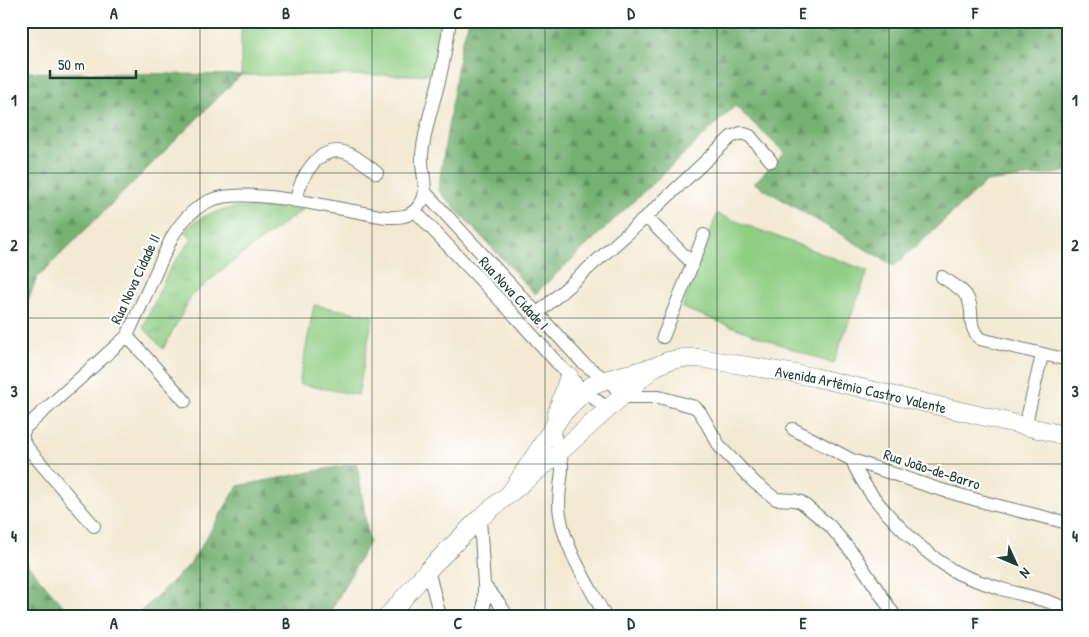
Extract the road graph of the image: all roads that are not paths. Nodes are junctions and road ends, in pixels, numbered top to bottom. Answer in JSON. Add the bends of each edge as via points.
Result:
{"nodes":[{"id":1,"x":450,"y":21,"type":"edge"},
{"id":2,"x":771,"y":161,"type":"dead end"},
{"id":3,"x":377,"y":173,"type":"dead end"},
{"id":4,"x":425,"y":192,"type":"junction"},
{"id":5,"x":296,"y":201,"type":"junction"},
{"id":6,"x":415,"y":211,"type":"junction"},
{"id":7,"x":646,"y":217,"type":"junction"},
{"id":8,"x":704,"y":235,"type":"dead end"},
{"id":9,"x":693,"y":264,"type":"junction"},
{"id":10,"x":942,"y":277,"type":"dead end"},
{"id":11,"x":527,"y":304,"type":"junction"},
{"id":12,"x":537,"y":314,"type":"junction"},
{"id":13,"x":515,"y":316,"type":"junction"},
{"id":14,"x":127,"y":336,"type":"junction"},
{"id":15,"x":663,"y":337,"type":"dead end"},
{"id":16,"x":1042,"y":355,"type":"junction"},
{"id":17,"x":1068,"y":360,"type":"edge"},
{"id":18,"x":583,"y":363,"type":"junction"},
{"id":19,"x":654,"y":367,"type":"junction"},
{"id":20,"x":569,"y":376,"type":"junction"},
{"id":21,"x":605,"y":380,"type":"junction"},
{"id":22,"x":584,"y":391,"type":"junction"},
{"id":23,"x":186,"y":401,"type":"dead end"},
{"id":24,"x":614,"y":403,"type":"junction"},
{"id":25,"x":1025,"y":427,"type":"junction"},
{"id":26,"x":552,"y":428,"type":"junction"},
{"id":27,"x":793,"y":429,"type":"dead end"},
{"id":28,"x":1068,"y":436,"type":"edge"},
{"id":29,"x":560,"y":452,"type":"junction"},
{"id":30,"x":852,"y":460,"type":"junction"},
{"id":31,"x":511,"y":492,"type":"junction"},
{"id":32,"x":480,"y":518,"type":"junction"},
{"id":33,"x":1068,"y":523,"type":"edge"},
{"id":34,"x":94,"y":526,"type":"dead end"},
{"id":35,"x":428,"y":570,"type":"junction"},
{"id":36,"x":484,"y":585,"type":"junction"},
{"id":37,"x":1068,"y":610,"type":"edge"},
{"id":38,"x":388,"y":616,"type":"edge"},
{"id":39,"x":440,"y":616,"type":"edge"},
{"id":40,"x":484,"y":616,"type":"edge"},
{"id":41,"x":507,"y":616,"type":"edge"},
{"id":42,"x":604,"y":616,"type":"edge"},
{"id":43,"x":895,"y":616,"type":"edge"}],
"edges":[{"from":1,"to":4,"type":"street","via":[[422,156]]},
{"from":2,"to":7,"type":"street","via":[[750,136],[741,133],[732,137]]},
{"from":3,"to":5,"type":"street","via":[[349,154],[325,154],[304,176]]},
{"from":4,"to":6,"type":"street"},
{"from":4,"to":11,"type":"street","name":"Rua Nova Cidade I"},
{"from":5,"to":6,"type":"street","name":"Rua Nova Cidade II","via":[[386,217],[405,216]]},
{"from":5,"to":14,"type":"street","name":"Rua Nova Cidade II","via":[[223,196],[192,212],[172,238]]},
{"from":6,"to":13,"type":"street","name":"Rua Nova Cidade I"},
{"from":7,"to":9,"type":"street"},
{"from":7,"to":12,"type":"street"},
{"from":8,"to":9,"type":"street"},
{"from":9,"to":15,"type":"street"},
{"from":10,"to":16,"type":"street","via":[[967,296],[971,324],[980,339]]},
{"from":11,"to":12,"type":"street","name":"Rua Nova Cidade I"},
{"from":11,"to":13,"type":"street"},
{"from":12,"to":18,"type":"street","name":"Rua Nova Cidade I"},
{"from":13,"to":20,"type":"street","name":"Rua Nova Cidade I"},
{"from":14,"to":23,"type":"street"},
{"from":14,"to":34,"type":"street","name":"Rua Nova Cidade II","via":[[32,419],[22,433],[26,446]]},
{"from":16,"to":17,"type":"street"},
{"from":16,"to":25,"type":"street"},
{"from":18,"to":20,"type":"street"},
{"from":18,"to":21,"type":"street","name":"Rua Nova Cidade I"},
{"from":19,"to":21,"type":"main road","name":"Avenida Artêmio Castro Valente"},
{"from":19,"to":24,"type":"main road","name":"Avenida Artêmio Castro Valente"},
{"from":19,"to":25,"type":"main road","name":"Avenida Artêmio Castro Valente","via":[[683,358],[814,377]]},
{"from":20,"to":22,"type":"street","name":"Rua Nova Cidade I"},
{"from":20,"to":26,"type":"main road"},
{"from":21,"to":22,"type":"main road","name":"Avenida Artêmio Castro Valente"},
{"from":21,"to":24,"type":"street","name":"Rua Nova Cidade I","via":[[618,390]]},
{"from":22,"to":24,"type":"street","name":"Rua Nova Cidade I"},
{"from":22,"to":26,"type":"main road","name":"Avenida Artêmio Castro Valente"},
{"from":24,"to":29,"type":"main road","name":"Avenida Artêmio Castro Valente"},
{"from":24,"to":43,"type":"street","via":[[659,397],[695,407],[720,447],[755,483],[776,498],[802,502],[830,526],[855,556]]},
{"from":25,"to":28,"type":"main road","name":"Avenida Artêmio Castro Valente"},
{"from":26,"to":29,"type":"street"},
{"from":26,"to":31,"type":"main road","name":"Avenida Artêmio Castro Valente"},
{"from":27,"to":30,"type":"street","name":"Rua João-de-Barro"},
{"from":29,"to":31,"type":"main road","name":"Avenida Artêmio Castro Valente"},
{"from":29,"to":42,"type":"street","via":[[562,471],[558,502],[561,522]]},
{"from":30,"to":33,"type":"street","name":"Rua João-de-Barro","via":[[935,488]]},
{"from":30,"to":37,"type":"street","via":[[866,488],[896,524],[952,570]]},
{"from":31,"to":32,"type":"main road","name":"Avenida Artêmio Castro Valente"},
{"from":32,"to":35,"type":"main road","name":"Avenida Artêmio Castro Valente"},
{"from":32,"to":36,"type":"street"},
{"from":35,"to":38,"type":"main road","name":"Avenida Artêmio Castro Valente"},
{"from":35,"to":39,"type":"street"},
{"from":36,"to":40,"type":"street"},
{"from":36,"to":41,"type":"street"}]}
